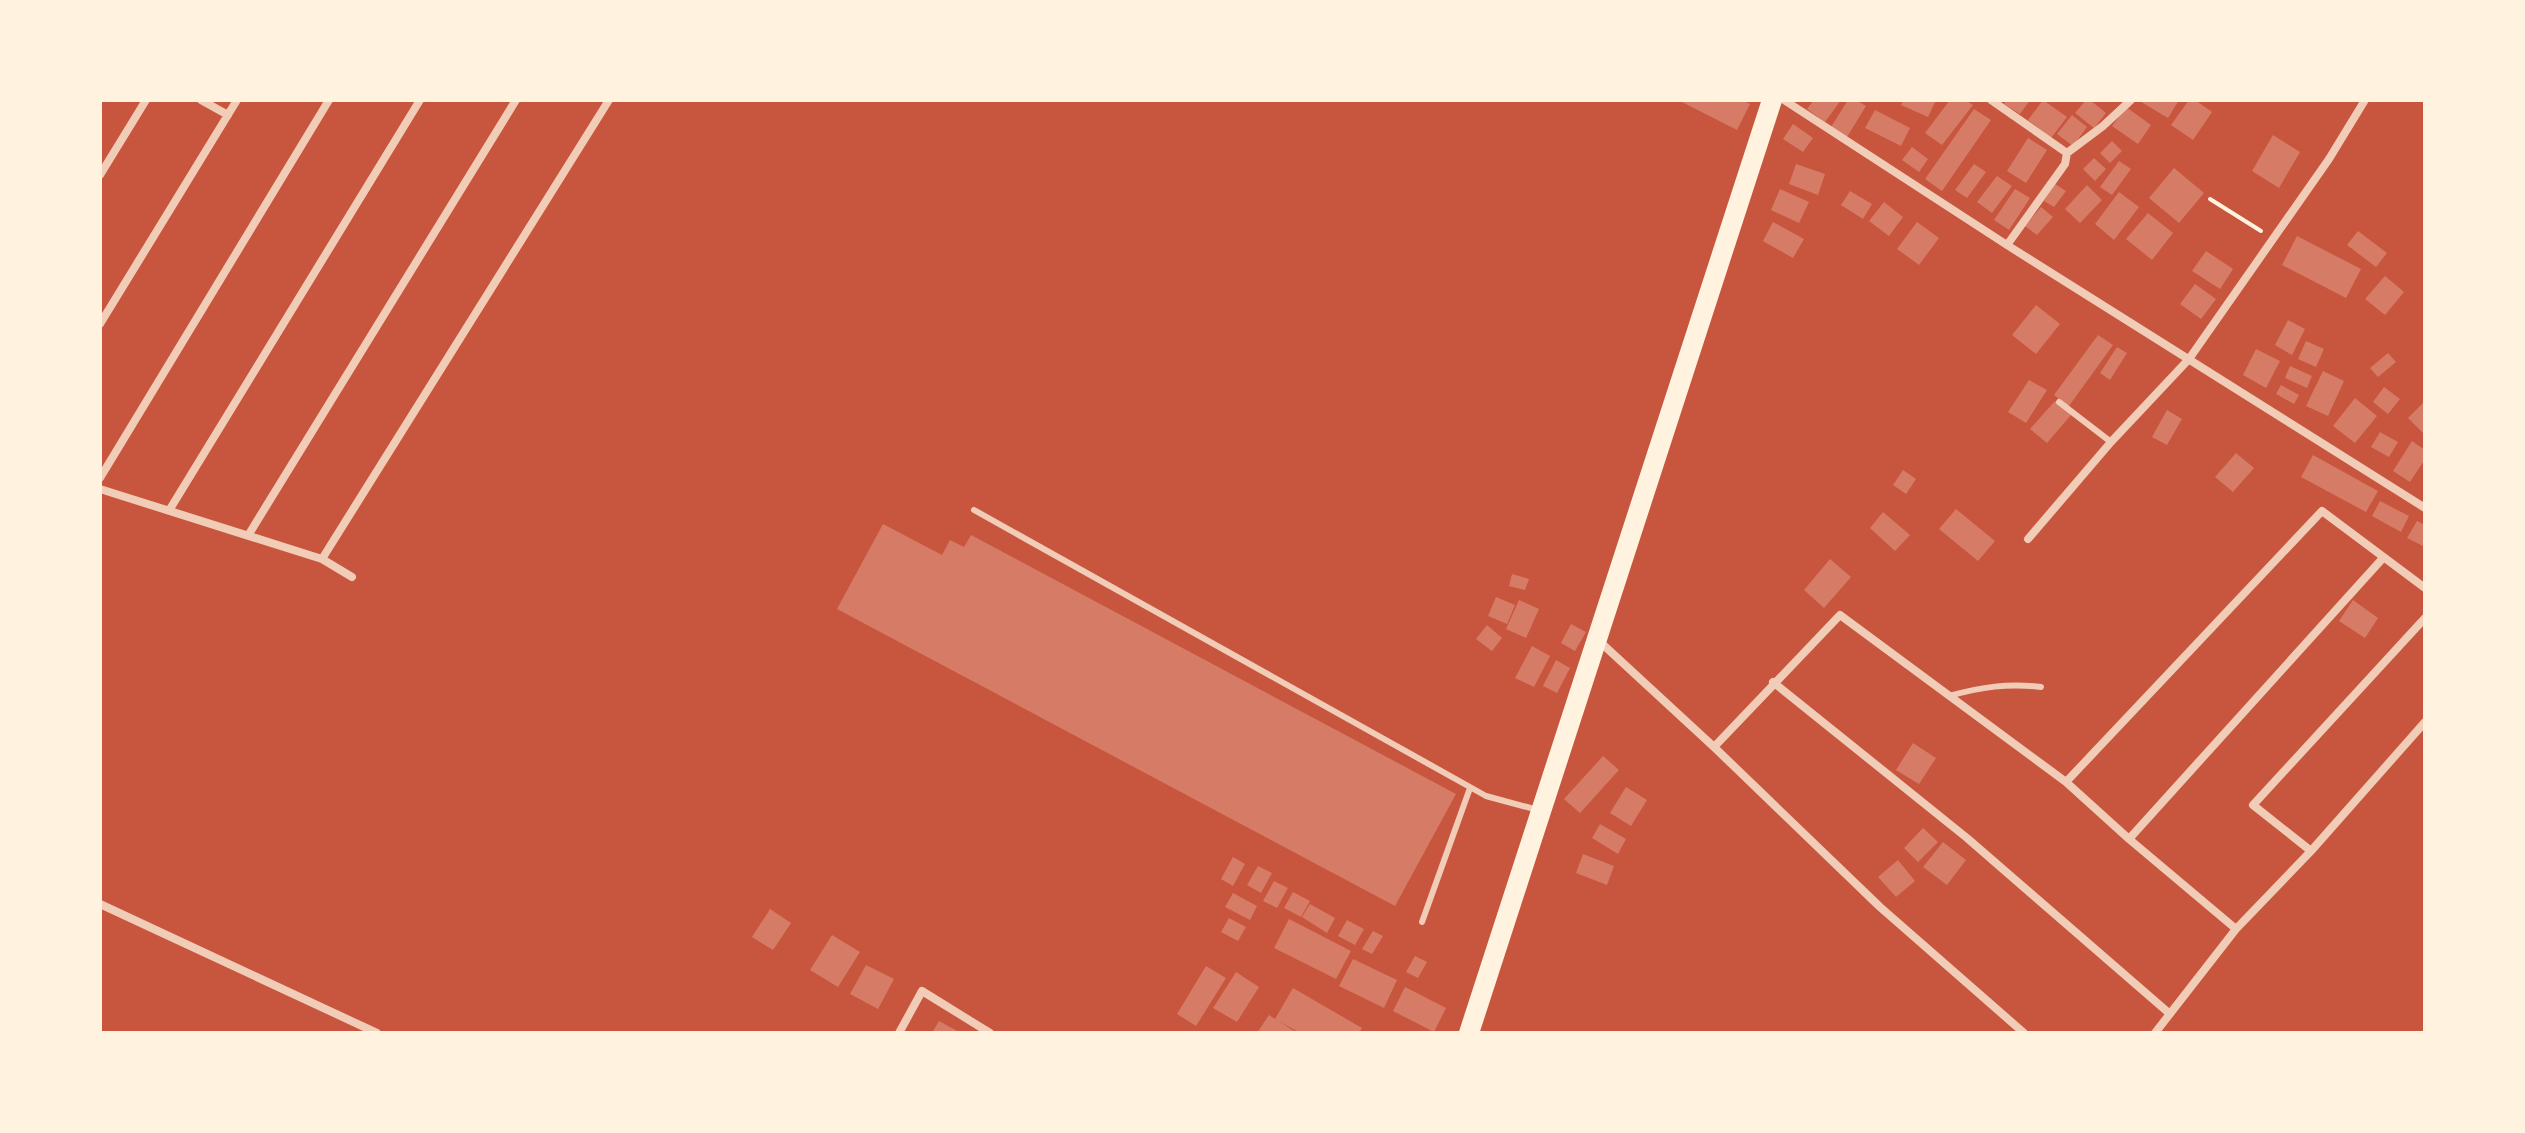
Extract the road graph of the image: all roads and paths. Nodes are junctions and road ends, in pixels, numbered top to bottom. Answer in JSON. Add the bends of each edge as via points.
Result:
{"nodes":[{"id":1,"x":146,"y":100,"type":"edge"},
{"id":2,"x":201,"y":100,"type":"edge"},
{"id":3,"x":237,"y":100,"type":"edge"},
{"id":4,"x":329,"y":100,"type":"edge"},
{"id":5,"x":420,"y":100,"type":"edge"},
{"id":6,"x":516,"y":100,"type":"edge"},
{"id":7,"x":609,"y":100,"type":"edge"},
{"id":8,"x":1772,"y":100,"type":"edge"},
{"id":9,"x":1784,"y":100,"type":"edge"},
{"id":10,"x":1991,"y":100,"type":"edge"},
{"id":11,"x":2131,"y":100,"type":"edge"},
{"id":12,"x":2365,"y":100,"type":"edge"},
{"id":13,"x":228,"y":115,"type":"junction"},
{"id":14,"x":2067,"y":153,"type":"junction"},
{"id":15,"x":100,"y":175,"type":"edge"},
{"id":16,"x":2210,"y":199,"type":"dead end"},
{"id":17,"x":2273,"y":239,"type":"junction"},
{"id":18,"x":2007,"y":245,"type":"junction"},
{"id":19,"x":100,"y":324,"type":"edge"},
{"id":20,"x":2189,"y":359,"type":"junction"},
{"id":21,"x":2059,"y":402,"type":"dead end"},
{"id":22,"x":2111,"y":442,"type":"junction"},
{"id":23,"x":100,"y":478,"type":"edge"},
{"id":24,"x":100,"y":489,"type":"edge"},
{"id":25,"x":2425,"y":508,"type":"edge"},
{"id":26,"x":170,"y":509,"type":"junction"},
{"id":27,"x":974,"y":510,"type":"dead end"},
{"id":28,"x":249,"y":534,"type":"junction"},
{"id":29,"x":2028,"y":539,"type":"dead end"},
{"id":30,"x":2383,"y":558,"type":"junction"},
{"id":31,"x":322,"y":559,"type":"junction"},
{"id":32,"x":352,"y":577,"type":"dead end"},
{"id":33,"x":2425,"y":588,"type":"edge"},
{"id":34,"x":2425,"y":618,"type":"edge"},
{"id":35,"x":1597,"y":639,"type":"junction"},
{"id":36,"x":1773,"y":682,"type":"junction"},
{"id":37,"x":2041,"y":687,"type":"dead end"},
{"id":38,"x":1949,"y":696,"type":"junction"},
{"id":39,"x":2425,"y":722,"type":"edge"},
{"id":40,"x":1714,"y":747,"type":"junction"},
{"id":41,"x":2066,"y":782,"type":"junction"},
{"id":42,"x":1470,"y":788,"type":"junction"},
{"id":43,"x":1542,"y":811,"type":"junction"},
{"id":44,"x":2129,"y":839,"type":"junction"},
{"id":45,"x":2311,"y":851,"type":"junction"},
{"id":46,"x":100,"y":904,"type":"edge"},
{"id":47,"x":1422,"y":922,"type":"dead end"},
{"id":48,"x":2236,"y":929,"type":"junction"},
{"id":49,"x":2170,"y":1014,"type":"junction"},
{"id":50,"x":377,"y":1033,"type":"edge"},
{"id":51,"x":899,"y":1033,"type":"edge"},
{"id":52,"x":990,"y":1033,"type":"edge"},
{"id":53,"x":1469,"y":1033,"type":"edge"},
{"id":54,"x":2024,"y":1033,"type":"edge"},
{"id":55,"x":2155,"y":1033,"type":"edge"}],
"edges":[{"from":1,"to":15,"type":"street"},
{"from":2,"to":13,"type":"street"},
{"from":3,"to":13,"type":"street"},
{"from":4,"to":23,"type":"street"},
{"from":5,"to":26,"type":"street"},
{"from":6,"to":28,"type":"street"},
{"from":7,"to":31,"type":"street"},
{"from":8,"to":35,"type":"main road"},
{"from":9,"to":18,"type":"street"},
{"from":10,"to":14,"type":"street"},
{"from":11,"to":14,"type":"street"},
{"from":12,"to":17,"type":"street"},
{"from":13,"to":19,"type":"street"},
{"from":14,"to":18,"type":"street","via":[[2065,164]]},
{"from":16,"to":17,"type":"path"},
{"from":17,"to":20,"type":"street"},
{"from":18,"to":20,"type":"street"},
{"from":20,"to":22,"type":"street"},
{"from":20,"to":25,"type":"street"},
{"from":21,"to":22,"type":"lane"},
{"from":22,"to":29,"type":"street"},
{"from":24,"to":26,"type":"street"},
{"from":26,"to":28,"type":"street"},
{"from":27,"to":42,"type":"lane"},
{"from":28,"to":31,"type":"street"},
{"from":30,"to":33,"type":"street"},
{"from":30,"to":41,"type":"street","via":[[2322,511]]},
{"from":30,"to":44,"type":"street"},
{"from":31,"to":32,"type":"street"},
{"from":34,"to":45,"type":"street","via":[[2253,805]]},
{"from":35,"to":40,"type":"street"},
{"from":35,"to":43,"type":"main road"},
{"from":36,"to":38,"type":"street","via":[[1840,615]]},
{"from":36,"to":40,"type":"street"},
{"from":36,"to":49,"type":"street","via":[[1967,838]]},
{"from":37,"to":38,"type":"lane","via":[[1981,687]]},
{"from":38,"to":41,"type":"street"},
{"from":39,"to":45,"type":"street"},
{"from":40,"to":54,"type":"street","via":[[1880,907]]},
{"from":41,"to":44,"type":"street"},
{"from":42,"to":43,"type":"lane"},
{"from":42,"to":47,"type":"lane"},
{"from":43,"to":53,"type":"main road"},
{"from":44,"to":48,"type":"street"},
{"from":45,"to":48,"type":"street"},
{"from":46,"to":50,"type":"street"},
{"from":48,"to":49,"type":"street"},
{"from":49,"to":55,"type":"street"},
{"from":51,"to":52,"type":"street","via":[[922,991]]}]}
